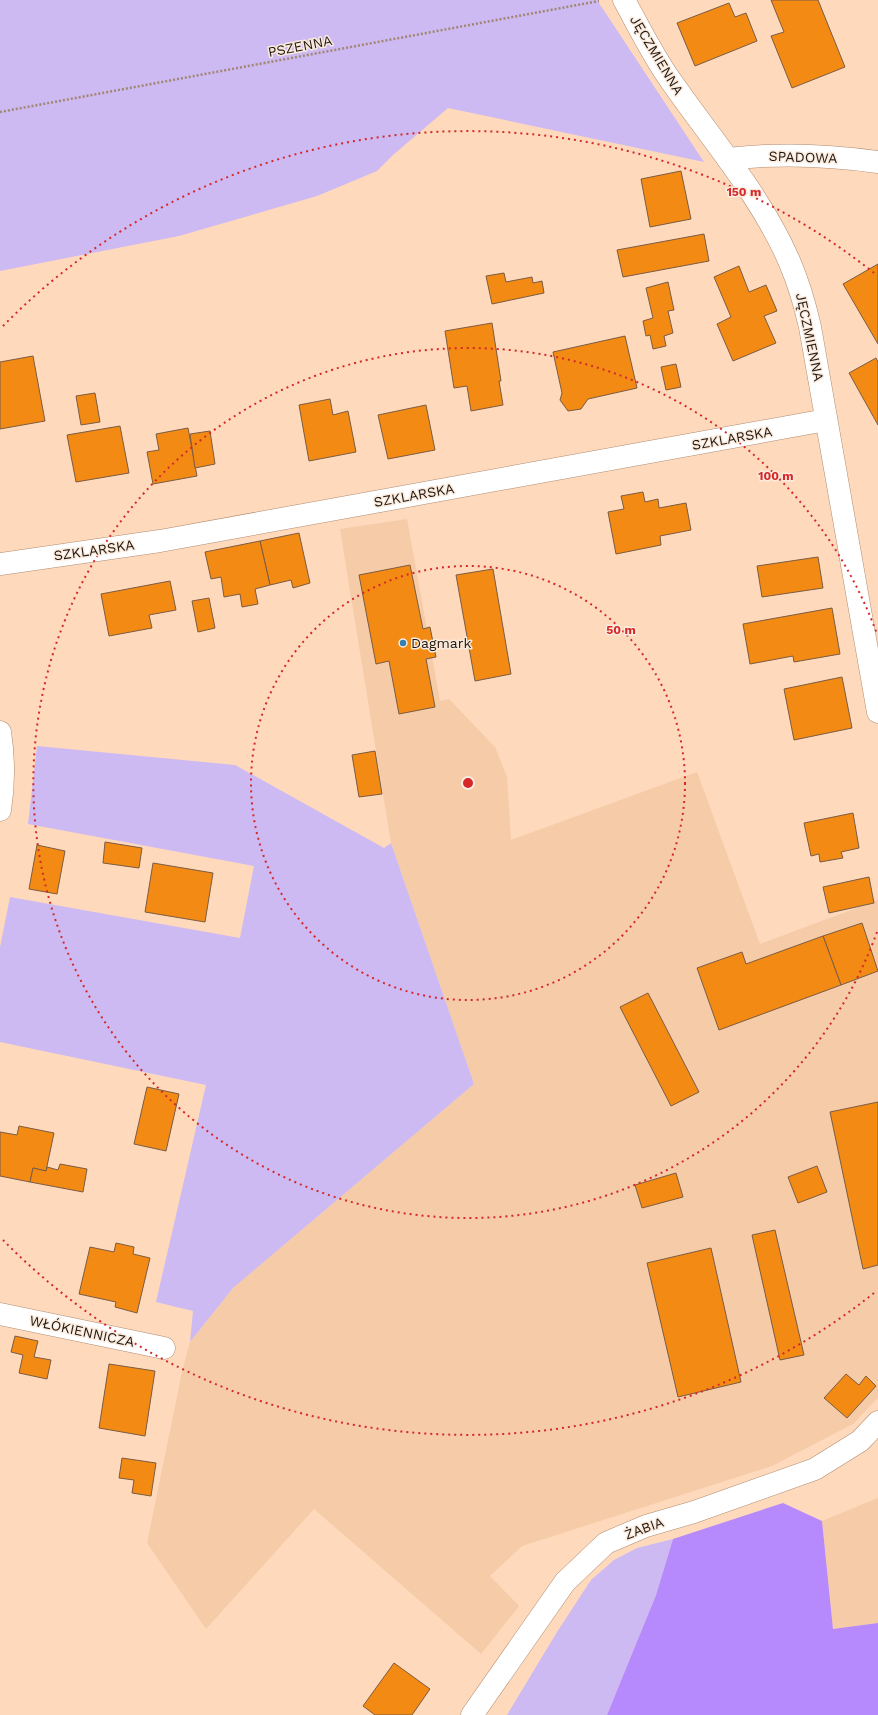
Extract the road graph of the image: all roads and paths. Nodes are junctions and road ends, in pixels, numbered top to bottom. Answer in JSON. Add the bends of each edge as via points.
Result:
{"nodes":[{"id":1,"x":603,"y":0,"type":"edge"},
{"id":2,"x":624,"y":0,"type":"edge"},
{"id":3,"x":0,"y":112,"type":"edge"},
{"id":4,"x":728,"y":159,"type":"junction"},
{"id":5,"x":878,"y":162,"type":"edge"},
{"id":6,"x":826,"y":420,"type":"junction"},
{"id":7,"x":0,"y":564,"type":"edge"},
{"id":8,"x":873,"y":646,"type":"edge"},
{"id":9,"x":878,"y":712,"type":"edge"},
{"id":10,"x":0,"y":732,"type":"edge"},
{"id":11,"x":0,"y":810,"type":"edge"},
{"id":12,"x":0,"y":1314,"type":"edge"},
{"id":13,"x":164,"y":1348,"type":"dead end"},
{"id":14,"x":878,"y":1422,"type":"edge"},
{"id":15,"x":472,"y":1715,"type":"edge"}],
"edges":[{"from":1,"to":3,"type":"path","name":"PSZENNA"},
{"from":2,"to":4,"type":"street","name":"JĘCZMIENNA","via":[[670,80]]},
{"from":4,"to":5,"type":"street","name":"SPADOWA","via":[[770,155]]},
{"from":4,"to":6,"type":"street","name":"JĘCZMIENNA","via":[[762,210],[790,263],[810,327]]},
{"from":6,"to":7,"type":"street","name":"SZKLARSKA","via":[[160,541]]},
{"from":6,"to":8,"type":"street","name":"JĘCZMIENNA"},
{"from":8,"to":9,"type":"street"},
{"from":10,"to":11,"type":"street","via":[[3,748],[3,793]]},
{"from":12,"to":13,"type":"street","name":"WŁÓKIENNICZA"},
{"from":14,"to":15,"type":"street","name":"ŻABIA","via":[[860,1441],[815,1469],[694,1512],[646,1526],[606,1543],[565,1582]]}]}
